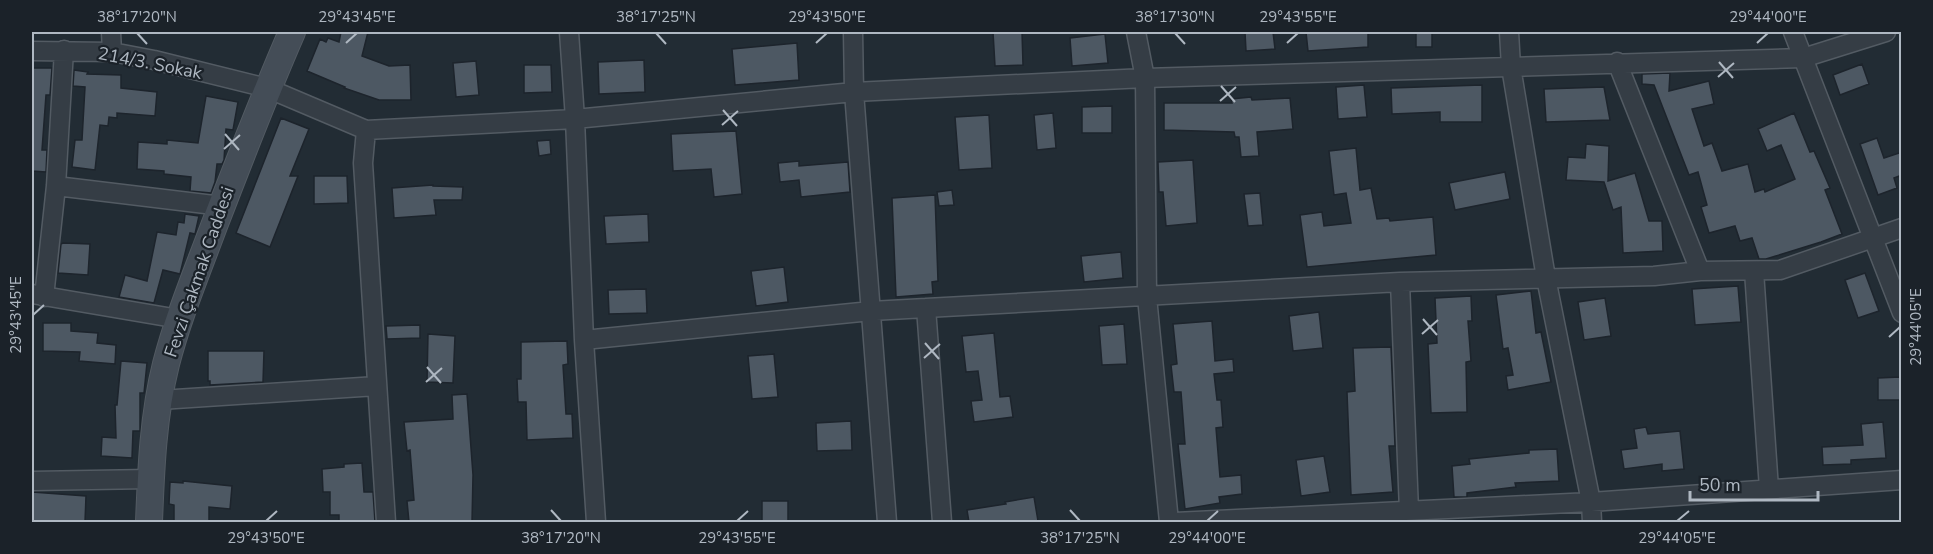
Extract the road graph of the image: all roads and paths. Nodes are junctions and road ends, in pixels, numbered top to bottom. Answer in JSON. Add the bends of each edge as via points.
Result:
{"nodes":[{"id":1,"x":111,"y":32,"type":"edge"},
{"id":2,"x":292,"y":32,"type":"edge"},
{"id":3,"x":569,"y":32,"type":"edge"},
{"id":4,"x":853,"y":32,"type":"edge"},
{"id":5,"x":1136,"y":32,"type":"edge"},
{"id":6,"x":1509,"y":32,"type":"edge"},
{"id":7,"x":1792,"y":32,"type":"edge"},
{"id":8,"x":1886,"y":32,"type":"edge"},
{"id":9,"x":64,"y":50,"type":"junction"},
{"id":10,"x":32,"y":51,"type":"edge"},
{"id":11,"x":112,"y":52,"type":"junction"},
{"id":12,"x":1803,"y":58,"type":"junction"},
{"id":13,"x":1617,"y":62,"type":"junction"},
{"id":14,"x":1511,"y":67,"type":"junction"},
{"id":15,"x":1145,"y":78,"type":"junction"},
{"id":16,"x":267,"y":88,"type":"junction"},
{"id":17,"x":854,"y":92,"type":"junction"},
{"id":18,"x":575,"y":119,"type":"junction"},
{"id":19,"x":366,"y":130,"type":"junction"},
{"id":20,"x":56,"y":186,"type":"junction"},
{"id":21,"x":222,"y":206,"type":"junction"},
{"id":22,"x":1902,"y":228,"type":"edge"},
{"id":23,"x":1873,"y":239,"type":"junction"},
{"id":24,"x":1700,"y":271,"type":"junction"},
{"id":25,"x":1754,"y":271,"type":"junction"},
{"id":26,"x":1546,"y":278,"type":"junction"},
{"id":27,"x":1400,"y":282,"type":"junction"},
{"id":28,"x":38,"y":295,"type":"edge"},
{"id":29,"x":1148,"y":297,"type":"junction"},
{"id":30,"x":926,"y":308,"type":"junction"},
{"id":31,"x":871,"y":311,"type":"junction"},
{"id":32,"x":1902,"y":312,"type":"edge"},
{"id":33,"x":179,"y":319,"type":"junction"},
{"id":34,"x":584,"y":340,"type":"junction"},
{"id":35,"x":377,"y":386,"type":"junction"},
{"id":36,"x":160,"y":400,"type":"junction"},
{"id":37,"x":150,"y":479,"type":"junction"},
{"id":38,"x":1902,"y":480,"type":"edge"},
{"id":39,"x":32,"y":481,"type":"edge"},
{"id":40,"x":1769,"y":489,"type":"junction"},
{"id":41,"x":1591,"y":502,"type":"junction"},
{"id":42,"x":1409,"y":511,"type":"junction"},
{"id":43,"x":149,"y":522,"type":"edge"},
{"id":44,"x":386,"y":522,"type":"edge"},
{"id":45,"x":596,"y":522,"type":"edge"},
{"id":46,"x":887,"y":522,"type":"edge"},
{"id":47,"x":942,"y":522,"type":"edge"},
{"id":48,"x":1169,"y":522,"type":"edge"},
{"id":49,"x":1175,"y":522,"type":"edge"},
{"id":50,"x":1592,"y":522,"type":"edge"}],
"edges":[{"from":1,"to":11,"type":"street"},
{"from":2,"to":16,"type":"main road","name":"Fevzi Çakmak Caddesi"},
{"from":3,"to":18,"type":"street"},
{"from":4,"to":17,"type":"street"},
{"from":5,"to":15,"type":"street"},
{"from":6,"to":14,"type":"street"},
{"from":7,"to":12,"type":"street"},
{"from":8,"to":12,"type":"street"},
{"from":9,"to":10,"type":"street","name":"214/3. Sokak"},
{"from":9,"to":11,"type":"street","name":"214/3. Sokak"},
{"from":9,"to":20,"type":"street"},
{"from":11,"to":16,"type":"street","name":"214/3. Sokak"},
{"from":12,"to":13,"type":"street"},
{"from":12,"to":23,"type":"street"},
{"from":13,"to":14,"type":"street"},
{"from":13,"to":24,"type":"street"},
{"from":14,"to":15,"type":"street"},
{"from":14,"to":26,"type":"street"},
{"from":15,"to":17,"type":"street"},
{"from":15,"to":29,"type":"street"},
{"from":16,"to":19,"type":"street","name":"214/3. Sokak"},
{"from":16,"to":21,"type":"main road","name":"Fevzi Çakmak Caddesi"},
{"from":17,"to":18,"type":"street"},
{"from":17,"to":31,"type":"street"},
{"from":18,"to":19,"type":"street"},
{"from":18,"to":34,"type":"street"},
{"from":19,"to":35,"type":"street","via":[[363,163]]},
{"from":20,"to":21,"type":"street"},
{"from":20,"to":28,"type":"street"},
{"from":21,"to":33,"type":"main road","name":"Fevzi Çakmak Caddesi"},
{"from":22,"to":23,"type":"street"},
{"from":23,"to":25,"type":"street","via":[[1780,270]]},
{"from":23,"to":32,"type":"street"},
{"from":24,"to":25,"type":"street"},
{"from":24,"to":26,"type":"street"},
{"from":25,"to":40,"type":"street"},
{"from":26,"to":27,"type":"street"},
{"from":26,"to":41,"type":"street"},
{"from":27,"to":29,"type":"street"},
{"from":27,"to":42,"type":"street"},
{"from":28,"to":33,"type":"street"},
{"from":29,"to":30,"type":"street"},
{"from":29,"to":48,"type":"street"},
{"from":30,"to":31,"type":"street"},
{"from":30,"to":47,"type":"street"},
{"from":31,"to":34,"type":"street"},
{"from":31,"to":46,"type":"street"},
{"from":33,"to":36,"type":"main road","name":"Fevzi Çakmak Caddesi"},
{"from":34,"to":45,"type":"street"},
{"from":35,"to":36,"type":"street"},
{"from":35,"to":44,"type":"street"},
{"from":36,"to":37,"type":"main road","name":"Fevzi Çakmak Caddesi"},
{"from":37,"to":39,"type":"street"},
{"from":37,"to":43,"type":"main road","name":"Fevzi Çakmak Caddesi"},
{"from":38,"to":40,"type":"street"},
{"from":40,"to":41,"type":"street"},
{"from":41,"to":42,"type":"street"},
{"from":41,"to":50,"type":"street"},
{"from":42,"to":49,"type":"street"}]}
